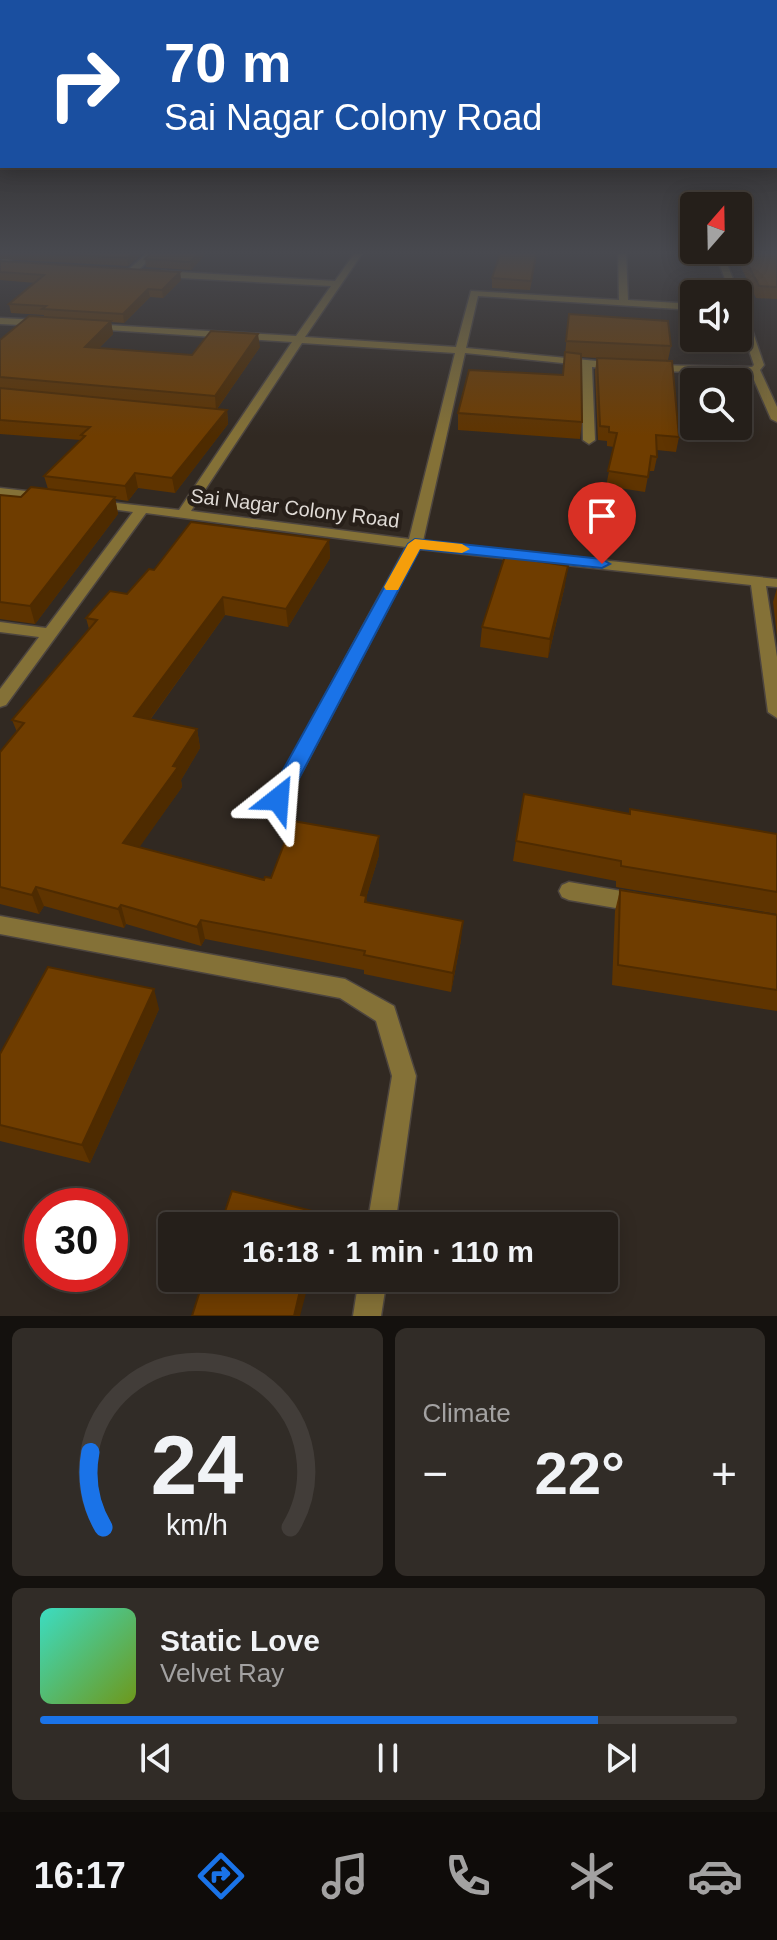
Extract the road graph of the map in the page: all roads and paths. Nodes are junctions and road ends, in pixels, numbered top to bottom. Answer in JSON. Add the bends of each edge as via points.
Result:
{"nodes":[{"id":1,"x":317,"y":312,"type":"edge"},
{"id":2,"x":469,"y":312,"type":"edge"},
{"id":3,"x":0,"y":321,"type":"edge"},
{"id":4,"x":47,"y":323,"type":"edge"},
{"id":5,"x":79,"y":325,"type":"edge"},
{"id":6,"x":299,"y":339,"type":"junction"},
{"id":7,"x":752,"y":345,"type":"edge"},
{"id":8,"x":460,"y":350,"type":"junction"},
{"id":9,"x":587,"y":365,"type":"junction"},
{"id":10,"x":755,"y":370,"type":"junction"},
{"id":11,"x":229,"y":417,"type":"edge"},
{"id":12,"x":244,"y":419,"type":"junction"},
{"id":13,"x":777,"y":419,"type":"edge"},
{"id":14,"x":589,"y":440,"type":"dead end"},
{"id":15,"x":0,"y":492,"type":"edge"},
{"id":16,"x":63,"y":499,"type":"edge"},
{"id":17,"x":79,"y":501,"type":"edge"},
{"id":18,"x":143,"y":508,"type":"junction"},
{"id":19,"x":183,"y":514,"type":"junction"},
{"id":20,"x":415,"y":544,"type":"junction"},
{"id":21,"x":758,"y":580,"type":"junction"},
{"id":22,"x":777,"y":583,"type":"edge"},
{"id":23,"x":0,"y":627,"type":"edge"},
{"id":24,"x":52,"y":634,"type":"junction"},
{"id":25,"x":0,"y":701,"type":"edge"},
{"id":26,"x":777,"y":712,"type":"edge"},
{"id":27,"x":278,"y":799,"type":"dead end"},
{"id":28,"x":569,"y":891,"type":"dead end"},
{"id":29,"x":658,"y":906,"type":"edge"},
{"id":30,"x":0,"y":925,"type":"edge"},
{"id":31,"x":383,"y":1212,"type":"edge"},
{"id":32,"x":371,"y":1292,"type":"edge"},
{"id":33,"x":367,"y":1316,"type":"edge"}],
"edges":[{"from":1,"to":6,"type":"street"},
{"from":2,"to":8,"type":"street"},
{"from":3,"to":4,"type":"street"},
{"from":5,"to":6,"type":"street"},
{"from":6,"to":8,"type":"street"},
{"from":6,"to":12,"type":"street"},
{"from":7,"to":10,"type":"street","via":[[759,365]]},
{"from":8,"to":9,"type":"street"},
{"from":8,"to":20,"type":"street"},
{"from":9,"to":10,"type":"street"},
{"from":9,"to":14,"type":"street"},
{"from":10,"to":13,"type":"street"},
{"from":11,"to":12,"type":"street"},
{"from":12,"to":19,"type":"street"},
{"from":15,"to":16,"type":"street"},
{"from":17,"to":18,"type":"street","name":"Sai Nagar Colony Road"},
{"from":18,"to":19,"type":"street","name":"Sai Nagar Colony Road"},
{"from":18,"to":24,"type":"street"},
{"from":19,"to":20,"type":"street","name":"Sai Nagar Colony Road"},
{"from":20,"to":21,"type":"street","name":"Sai Nagar Colony Road"},
{"from":20,"to":27,"type":"street"},
{"from":21,"to":22,"type":"street","name":"Sai Nagar Colony Road"},
{"from":21,"to":26,"type":"street"},
{"from":23,"to":24,"type":"street"},
{"from":24,"to":25,"type":"street"},
{"from":28,"to":29,"type":"street"},
{"from":30,"to":31,"type":"street","via":[[345,989],[386,1014],[404,1076]]},
{"from":32,"to":33,"type":"street"}]}
